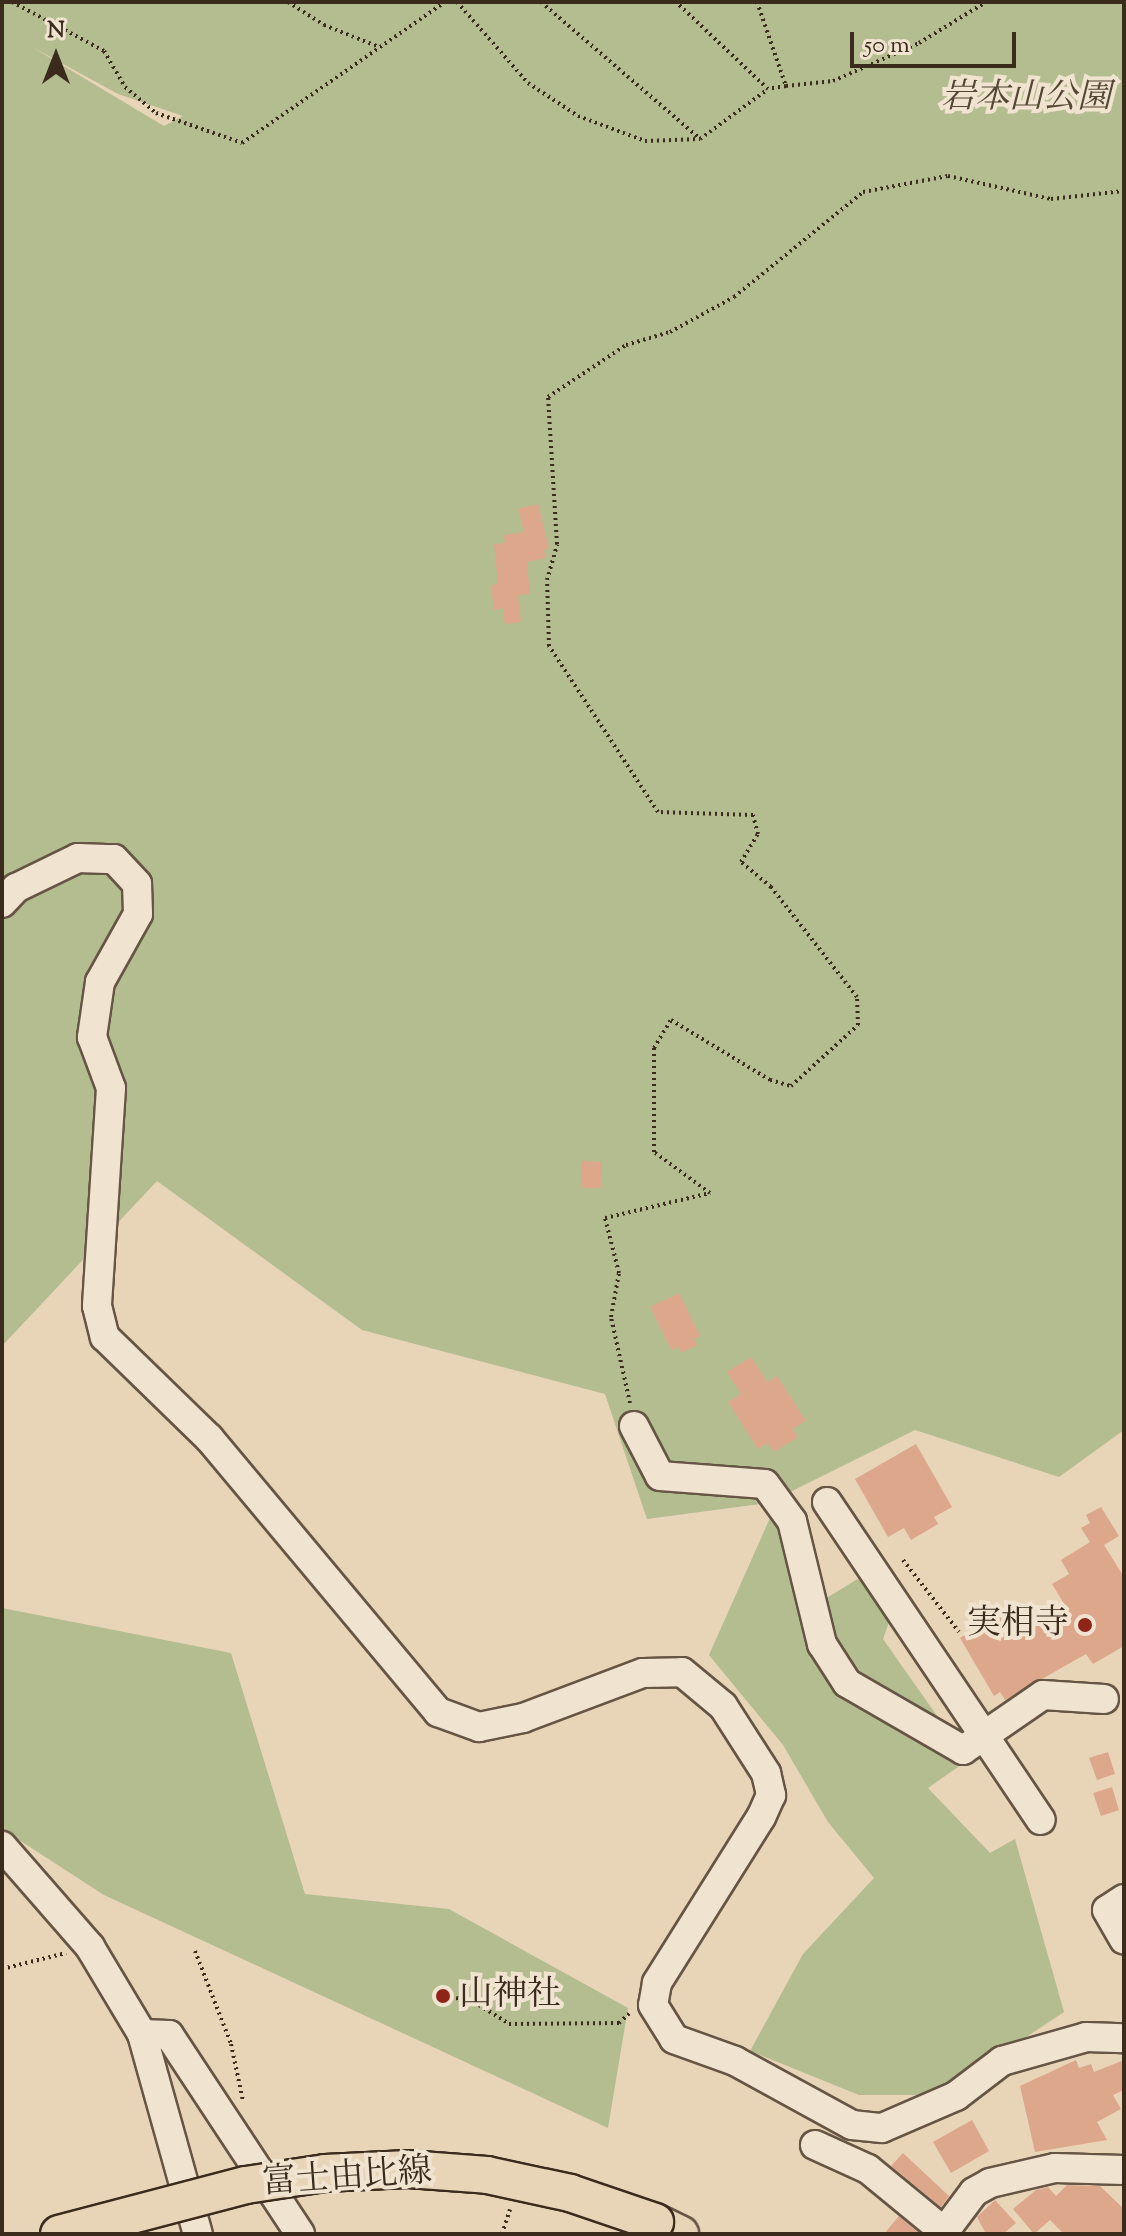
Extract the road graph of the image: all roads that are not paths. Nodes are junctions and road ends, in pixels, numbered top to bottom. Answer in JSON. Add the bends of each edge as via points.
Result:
{"nodes":[{"id":1,"x":2,"y":903,"type":"edge"},
{"id":2,"x":634,"y":1426,"type":"road end"},
{"id":3,"x":827,"y":1502,"type":"dead end"},
{"id":4,"x":1104,"y":1699,"type":"dead end"},
{"id":5,"x":982,"y":1732,"type":"junction"},
{"id":6,"x":1041,"y":1820,"type":"dead end"},
{"id":7,"x":2,"y":1846,"type":"edge"},
{"id":8,"x":1124,"y":1899,"type":"edge"},
{"id":9,"x":1124,"y":1939,"type":"edge"},
{"id":10,"x":142,"y":2034,"type":"junction"},
{"id":11,"x":1124,"y":2038,"type":"edge"},
{"id":12,"x":815,"y":2145,"type":"dead end"},
{"id":13,"x":1124,"y":2170,"type":"edge"},
{"id":14,"x":668,"y":2228,"type":"edge"},
{"id":15,"x":946,"y":2233,"type":"edge"},
{"id":16,"x":59,"y":2234,"type":"edge"},
{"id":17,"x":198,"y":2234,"type":"edge"},
{"id":18,"x":300,"y":2234,"type":"edge"}],
"edges":[{"from":1,"to":11,"type":"street","via":[[16,888],[78,858],[114,859],[137,884],[138,914],[100,982],[92,1037],[111,1088],[97,1306],[105,1337],[209,1438],[438,1712],[479,1727],[523,1718],[643,1673],[682,1672],[723,1706],[766,1773],[771,1795],[761,1817],[657,1983],[653,2005],[674,2039],[735,2061],[852,2125],[882,2128],[956,2096],[1002,2061],[1086,2037]]},
{"from":2,"to":5,"type":"street","via":[[660,1476],[765,1484],[792,1521],[822,1644],[847,1683],[963,1750]]},
{"from":3,"to":5,"type":"street"},
{"from":4,"to":5,"type":"street","via":[[1043,1695]]},
{"from":5,"to":6,"type":"street"},
{"from":7,"to":10,"type":"street","via":[[90,1947]]},
{"from":8,"to":9,"type":"street","via":[[1107,1910]]},
{"from":10,"to":17,"type":"street"},
{"from":10,"to":18,"type":"street","via":[[169,2035]]},
{"from":12,"to":15,"type":"street","via":[[868,2169]]},
{"from":13,"to":15,"type":"street","via":[[1055,2168],[990,2183],[974,2192]]},
{"from":14,"to":16,"type":"main road","name":"富士由比線","bridge":true,"via":[[529,2184],[408,2169],[325,2173],[246,2185]]}]}
